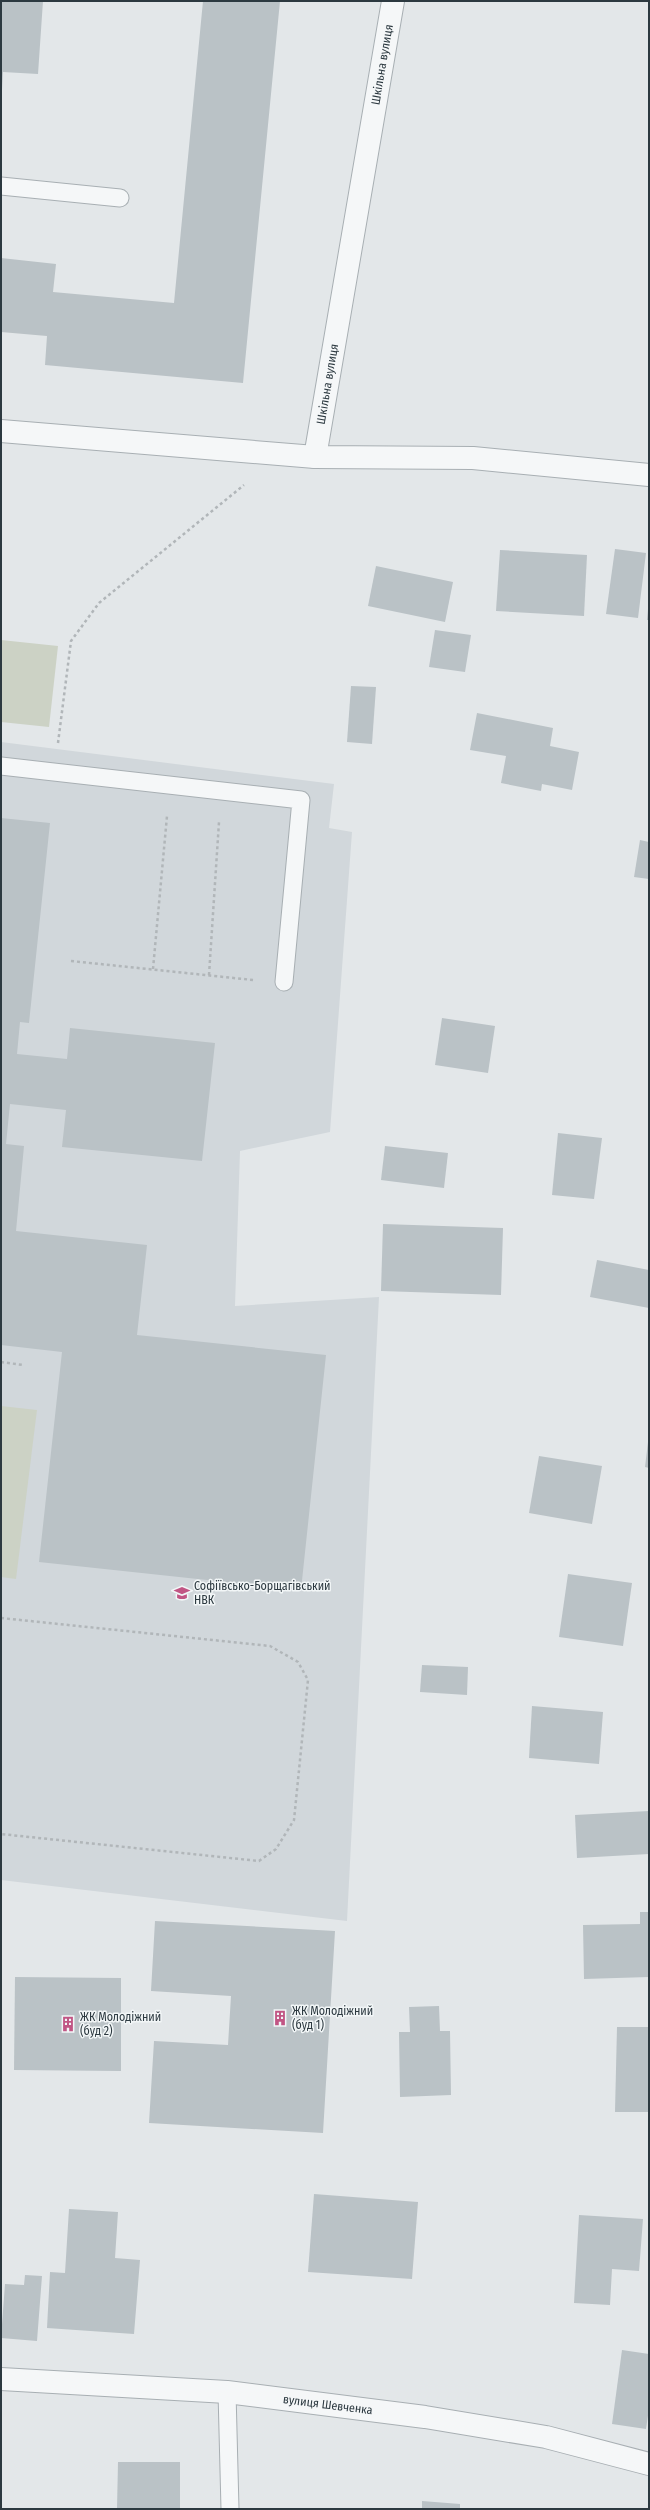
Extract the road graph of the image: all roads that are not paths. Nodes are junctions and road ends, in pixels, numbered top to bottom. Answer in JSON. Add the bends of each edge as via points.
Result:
{"nodes":[{"id":1,"x":392,"y":1,"type":"edge"},
{"id":2,"x":1,"y":186,"type":"edge"},
{"id":3,"x":120,"y":198,"type":"dead end"},
{"id":4,"x":1,"y":431,"type":"edge"},
{"id":5,"x":315,"y":457,"type":"junction"},
{"id":6,"x":649,"y":475,"type":"edge"},
{"id":7,"x":1,"y":766,"type":"edge"},
{"id":8,"x":284,"y":982,"type":"road end"},
{"id":9,"x":1,"y":2379,"type":"edge"},
{"id":10,"x":227,"y":2392,"type":"junction"},
{"id":11,"x":649,"y":2464,"type":"edge"},
{"id":12,"x":230,"y":2509,"type":"edge"}],
"edges":[{"from":1,"to":5,"type":"street","name":"Шкільна вулиця"},
{"from":2,"to":3,"type":"lane"},
{"from":4,"to":5,"type":"street"},
{"from":5,"to":6,"type":"street","via":[[473,458]]},
{"from":7,"to":8,"type":"lane","via":[[301,800]]},
{"from":9,"to":10,"type":"street","name":"вулиця Шевченка"},
{"from":10,"to":11,"type":"street","name":"вулиця Шевченка","via":[[424,2417],[538,2436]]},
{"from":10,"to":12,"type":"lane"}]}
